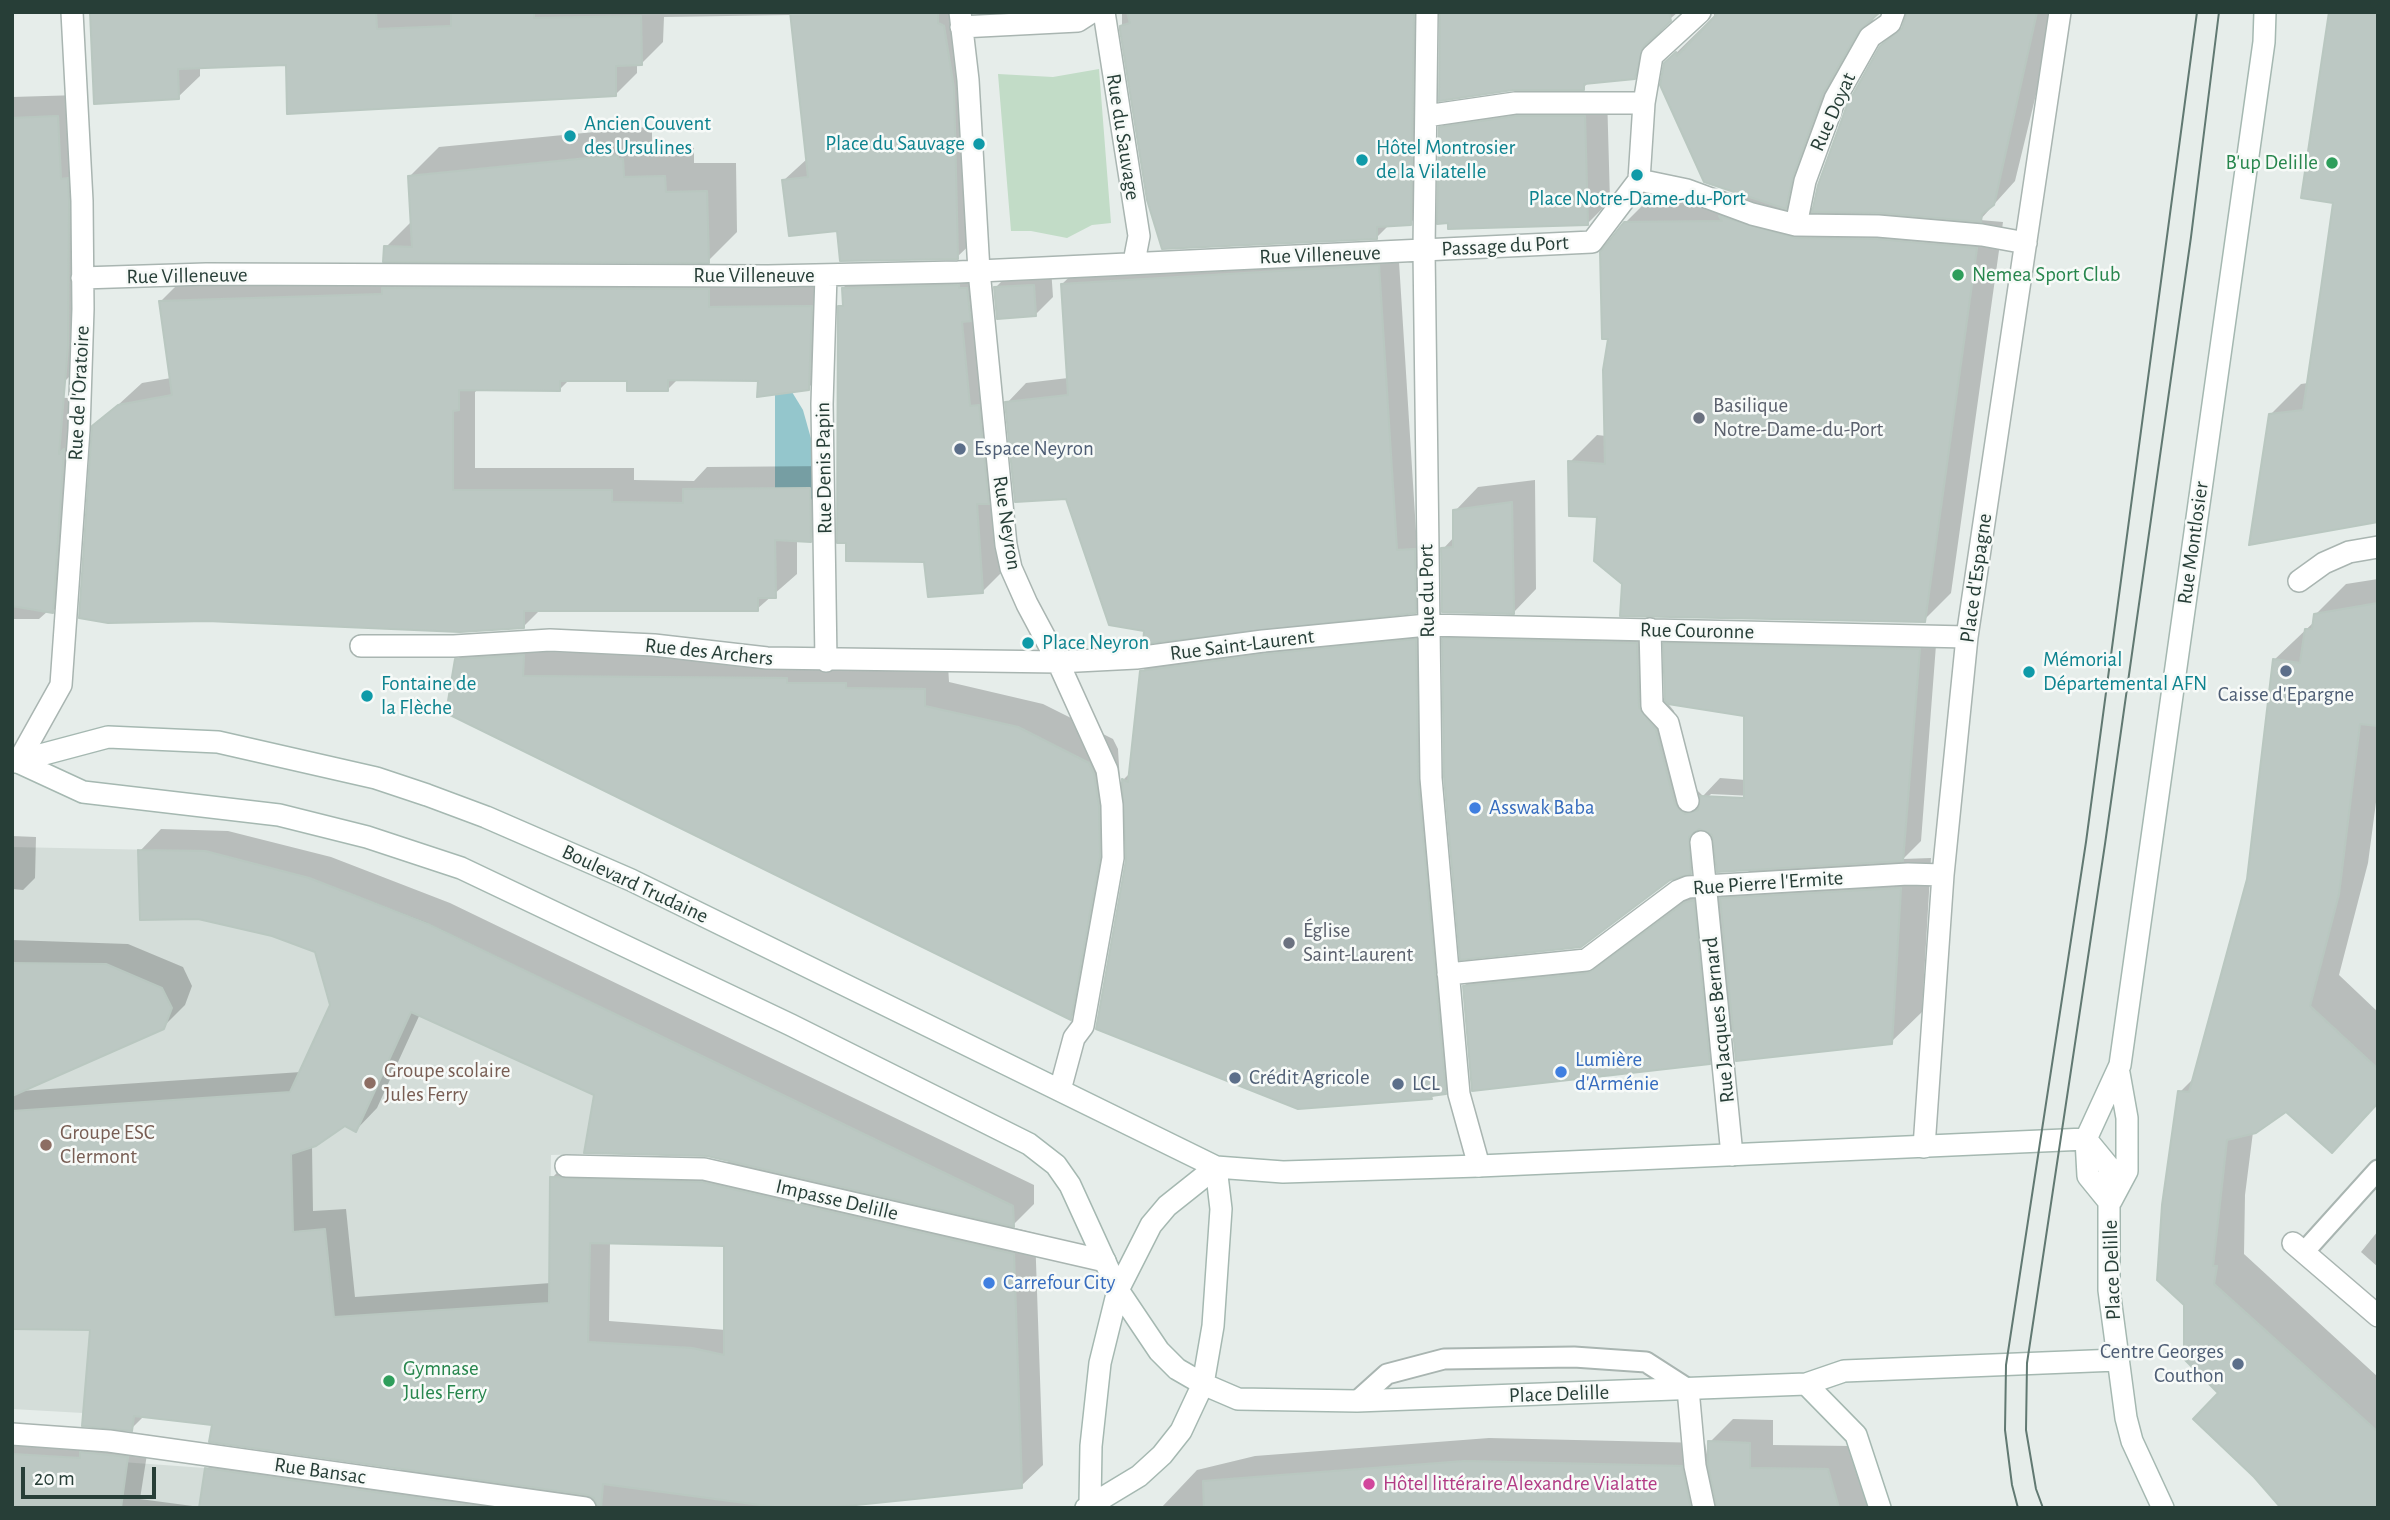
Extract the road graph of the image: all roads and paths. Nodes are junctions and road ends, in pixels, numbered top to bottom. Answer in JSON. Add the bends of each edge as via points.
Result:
{"nodes":[{"id":1,"x":72,"y":12,"type":"edge"},
{"id":2,"x":1092,"y":12,"type":"edge"},
{"id":3,"x":1104,"y":12,"type":"edge"},
{"id":4,"x":1427,"y":12,"type":"edge"},
{"id":5,"x":1700,"y":12,"type":"edge"},
{"id":6,"x":1894,"y":12,"type":"edge"},
{"id":7,"x":2060,"y":12,"type":"edge"},
{"id":8,"x":2264,"y":12,"type":"edge"},
{"id":9,"x":960,"y":20,"type":"edge"},
{"id":10,"x":1644,"y":103,"type":"junction"},
{"id":11,"x":1426,"y":116,"type":"junction"},
{"id":12,"x":1639,"y":180,"type":"junction"},
{"id":13,"x":1796,"y":225,"type":"junction"},
{"id":14,"x":2026,"y":243,"type":"junction"},
{"id":15,"x":1424,"y":250,"type":"junction"},
{"id":16,"x":1134,"y":262,"type":"junction"},
{"id":17,"x":979,"y":271,"type":"junction"},
{"id":18,"x":826,"y":275,"type":"junction"},
{"id":19,"x":82,"y":278,"type":"junction"},
{"id":20,"x":2378,"y":547,"type":"edge"},
{"id":21,"x":2299,"y":581,"type":"dead end"},
{"id":22,"x":1427,"y":625,"type":"junction"},
{"id":23,"x":1650,"y":629,"type":"junction"},
{"id":24,"x":1967,"y":637,"type":"junction"},
{"id":25,"x":361,"y":646,"type":"dead end"},
{"id":26,"x":826,"y":661,"type":"junction"},
{"id":27,"x":1058,"y":662,"type":"junction"},
{"id":28,"x":15,"y":762,"type":"edge"},
{"id":29,"x":1688,"y":801,"type":"dead end"},
{"id":30,"x":1702,"y":842,"type":"dead end"},
{"id":31,"x":1944,"y":875,"type":"junction"},
{"id":32,"x":1707,"y":885,"type":"junction"},
{"id":33,"x":1448,"y":974,"type":"junction"},
{"id":34,"x":2119,"y":1073,"type":"junction"},
{"id":35,"x":1060,"y":1090,"type":"junction"},
{"id":36,"x":2086,"y":1139,"type":"junction"},
{"id":37,"x":1924,"y":1147,"type":"junction"},
{"id":38,"x":1732,"y":1155,"type":"junction"},
{"id":39,"x":566,"y":1166,"type":"dead end"},
{"id":40,"x":1479,"y":1166,"type":"junction"},
{"id":41,"x":1216,"y":1167,"type":"junction"},
{"id":42,"x":2378,"y":1170,"type":"edge"},
{"id":43,"x":2110,"y":1203,"type":"junction"},
{"id":44,"x":2299,"y":1247,"type":"joint"},
{"id":45,"x":1104,"y":1261,"type":"junction"},
{"id":46,"x":1118,"y":1290,"type":"junction"},
{"id":47,"x":2378,"y":1316,"type":"edge"},
{"id":48,"x":2117,"y":1360,"type":"junction"},
{"id":49,"x":1203,"y":1384,"type":"junction"},
{"id":50,"x":1806,"y":1384,"type":"junction"},
{"id":51,"x":1688,"y":1389,"type":"junction"},
{"id":52,"x":1357,"y":1401,"type":"junction"},
{"id":53,"x":12,"y":1434,"type":"edge"},
{"id":54,"x":1088,"y":1506,"type":"edge"},
{"id":55,"x":585,"y":1508,"type":"edge"},
{"id":56,"x":1703,"y":1508,"type":"edge"},
{"id":57,"x":1880,"y":1508,"type":"edge"},
{"id":58,"x":2163,"y":1508,"type":"edge"}],
"edges":[{"from":1,"to":19,"type":"street","name":"Rue de l'Oratoire"},
{"from":2,"to":9,"type":"street","via":[[1078,21]]},
{"from":3,"to":16,"type":"street","name":"Rue du Sauvage","via":[[1139,236]]},
{"from":4,"to":11,"type":"street","name":"Rue du Port"},
{"from":5,"to":10,"type":"street","via":[[1652,57]]},
{"from":6,"to":13,"type":"street","name":"Rue Doyat","via":[[1890,23],[1870,37],[1835,99],[1805,180]]},
{"from":7,"to":14,"type":"street","name":"Place d'Espagne"},
{"from":8,"to":34,"type":"street","name":"Rue Montlosier","via":[[2262,56]]},
{"from":9,"to":17,"type":"street","name":"Rue Neyron"},
{"from":10,"to":11,"type":"street","via":[[1515,103]]},
{"from":10,"to":12,"type":"street"},
{"from":11,"to":15,"type":"street","name":"Rue du Port"},
{"from":12,"to":13,"type":"street","via":[[1687,190]]},
{"from":12,"to":15,"type":"street","name":"Passage du Port","via":[[1592,242]]},
{"from":13,"to":14,"type":"street","via":[[1878,226]]},
{"from":14,"to":24,"type":"street","name":"Place d'Espagne"},
{"from":15,"to":16,"type":"street","name":"Rue Villeneuve"},
{"from":15,"to":22,"type":"street","name":"Rue du Port"},
{"from":16,"to":17,"type":"street","name":"Rue Villeneuve"},
{"from":17,"to":18,"type":"street","name":"Rue Villeneuve"},
{"from":17,"to":27,"type":"street","name":"Rue Neyron","via":[[1006,545],[1027,604]]},
{"from":18,"to":19,"type":"street","name":"Rue Villeneuve"},
{"from":18,"to":26,"type":"street","name":"Rue Denis Papin","via":[[822,404]]},
{"from":19,"to":28,"type":"street","name":"Rue de l'Oratoire","via":[[79,430],[61,685]]},
{"from":20,"to":21,"type":"street","via":[[2349,552]]},
{"from":22,"to":23,"type":"street","name":"Rue Couronne"},
{"from":22,"to":27,"type":"street","name":"Rue Saint-Laurent","via":[[1136,658]]},
{"from":22,"to":33,"type":"street","name":"Rue du Port","via":[[1431,778]]},
{"from":23,"to":24,"type":"street","name":"Rue Couronne"},
{"from":23,"to":29,"type":"street","via":[[1652,706],[1668,723]]},
{"from":24,"to":31,"type":"street","name":"Place d'Espagne"},
{"from":25,"to":26,"type":"street","name":"Rue des Archers","via":[[551,640]]},
{"from":26,"to":27,"type":"street","name":"Rue des Archers"},
{"from":27,"to":35,"type":"street","name":"Rue Neyron","via":[[1107,770],[1114,832],[1083,1026],[1074,1038]]},
{"from":28,"to":35,"type":"street","name":"Boulevard Trudaine","via":[[108,737],[164,739],[218,742],[376,778],[486,817],[631,880]]},
{"from":28,"to":45,"type":"street","via":[[83,792],[279,814],[461,868],[1029,1144],[1056,1165],[1070,1185]]},
{"from":30,"to":32,"type":"street","name":"Rue Jacques Bernard"},
{"from":31,"to":32,"type":"street","name":"Rue Pierre l'Ermite"},
{"from":31,"to":37,"type":"street","name":"Place d'Espagne"},
{"from":32,"to":33,"type":"street","name":"Rue Pierre l'Ermite","via":[[1678,891],[1586,960]]},
{"from":32,"to":38,"type":"street","name":"Rue Jacques Bernard"},
{"from":33,"to":40,"type":"street","name":"Rue du Port","via":[[1459,1094]]},
{"from":34,"to":36,"type":"street","name":"Rue Montlosier"},
{"from":34,"to":43,"type":"street","name":"Rue Montlosier","via":[[2127,1118],[2127,1171]]},
{"from":35,"to":41,"type":"street","name":"Boulevard Trudaine"},
{"from":36,"to":37,"type":"street"},
{"from":36,"to":43,"type":"street","name":"Place Delille","via":[[2109,1167]]},
{"from":37,"to":38,"type":"street"},
{"from":38,"to":40,"type":"street"},
{"from":39,"to":45,"type":"street","name":"Impasse Delille","via":[[704,1170]]},
{"from":40,"to":41,"type":"street","via":[[1283,1172]]},
{"from":41,"to":46,"type":"street","via":[[1167,1206],[1151,1225]]},
{"from":41,"to":49,"type":"street","via":[[1221,1209],[1213,1326]]},
{"from":42,"to":44,"type":"lane"},
{"from":43,"to":48,"type":"street","name":"Place Delille","via":[[2109,1290]]},
{"from":44,"to":47,"type":"street"},
{"from":45,"to":46,"type":"street"},
{"from":46,"to":49,"type":"street","name":"Place Delille","via":[[1159,1351],[1177,1369]]},
{"from":46,"to":54,"type":"street","via":[[1100,1363]]},
{"from":48,"to":50,"type":"street","name":"Place Delille","via":[[1844,1371]]},
{"from":48,"to":58,"type":"street","via":[[2132,1441]]},
{"from":49,"to":52,"type":"street","name":"Place Delille","via":[[1238,1399]]},
{"from":49,"to":54,"type":"street","via":[[1181,1431],[1161,1455],[1139,1476]]},
{"from":50,"to":51,"type":"street","name":"Place Delille"},
{"from":50,"to":57,"type":"street","via":[[1856,1435]]},
{"from":51,"to":52,"type":"street","name":"Place Delille"},
{"from":51,"to":52,"type":"lane","via":[[1646,1362],[1574,1357],[1444,1359],[1387,1374]]},
{"from":51,"to":56,"type":"street"},
{"from":53,"to":55,"type":"street","name":"Rue Bansac","via":[[109,1441]]}]}
